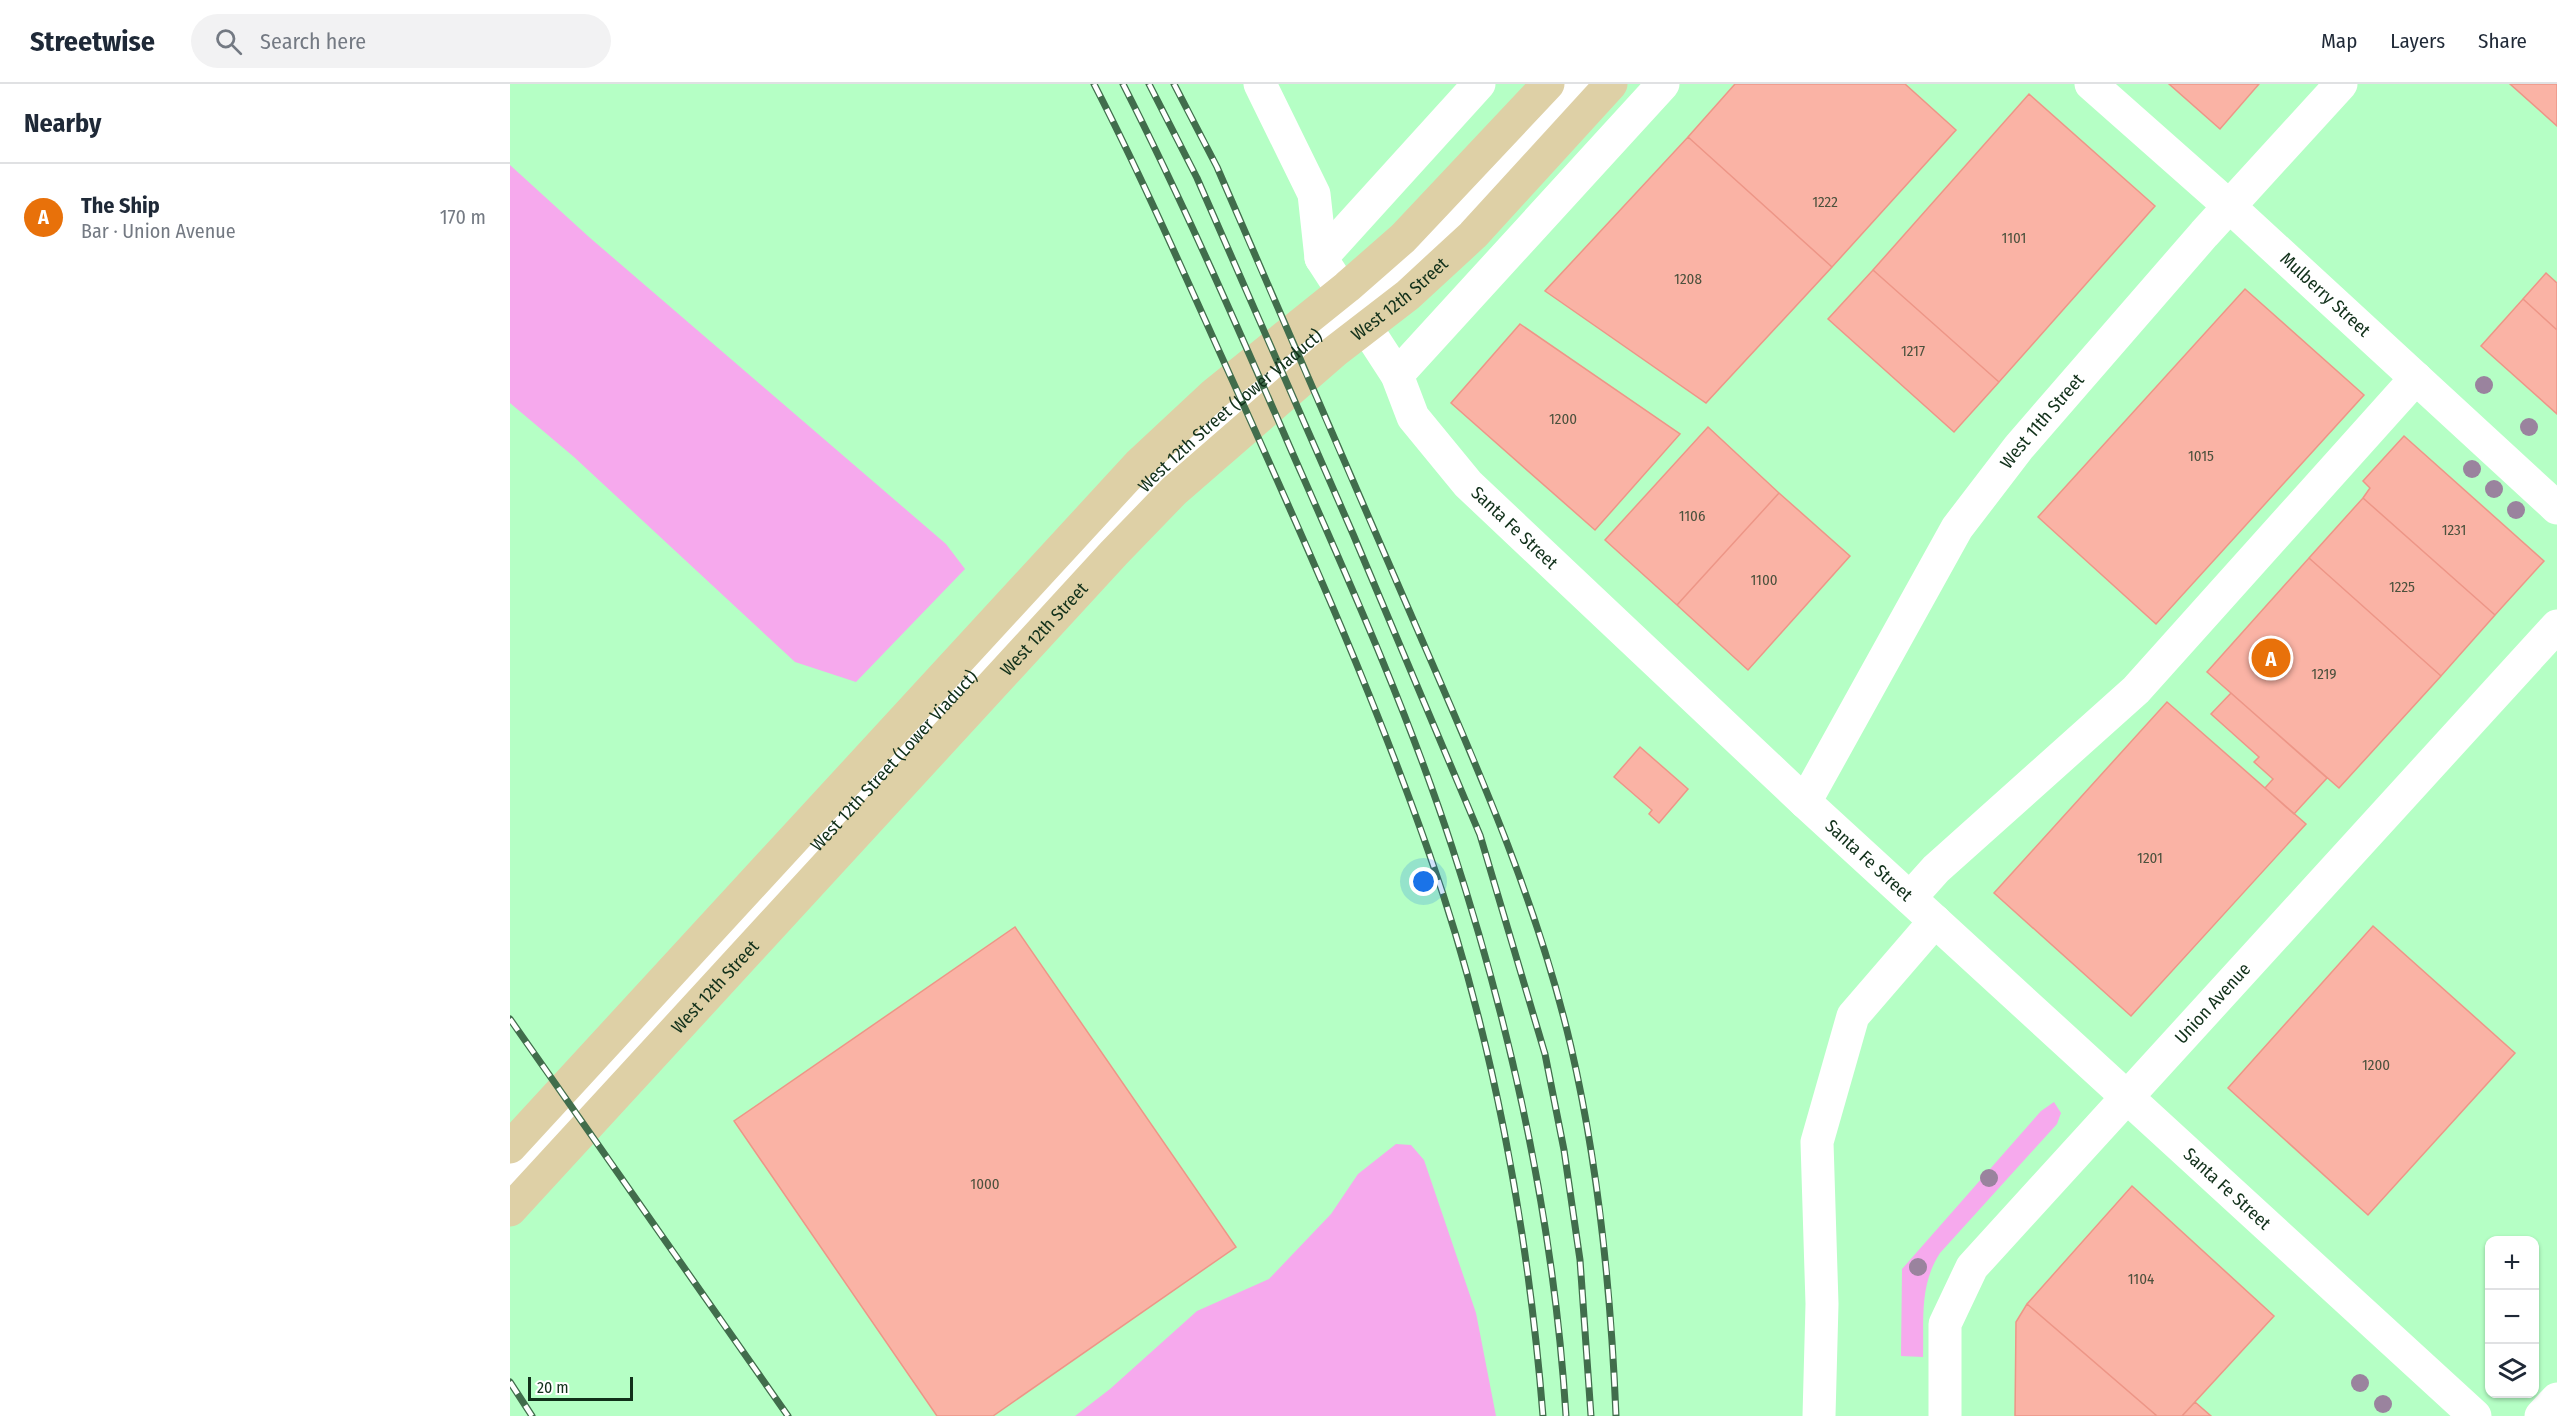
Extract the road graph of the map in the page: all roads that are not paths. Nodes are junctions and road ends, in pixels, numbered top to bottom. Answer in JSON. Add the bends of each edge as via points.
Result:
{"nodes":[{"id":1,"x":1260,"y":84,"type":"edge"},
{"id":2,"x":1548,"y":84,"type":"edge"},
{"id":3,"x":1580,"y":84,"type":"edge"},
{"id":4,"x":1611,"y":84,"type":"edge"},
{"id":5,"x":1664,"y":84,"type":"edge"},
{"id":6,"x":2091,"y":84,"type":"edge"},
{"id":7,"x":2341,"y":84,"type":"edge"},
{"id":8,"x":1476,"y":85,"type":"edge"},
{"id":9,"x":2229,"y":206,"type":"junction"},
{"id":10,"x":1321,"y":258,"type":"junction"},
{"id":11,"x":1397,"y":375,"type":"junction"},
{"id":12,"x":2416,"y":378,"type":"junction"},
{"id":13,"x":2557,"y":508,"type":"edge"},
{"id":14,"x":2557,"y":626,"type":"edge"},
{"id":15,"x":1805,"y":802,"type":"junction"},
{"id":16,"x":1910,"y":898,"type":"junction"},
{"id":17,"x":1935,"y":921,"type":"junction"},
{"id":18,"x":2127,"y":1097,"type":"junction"},
{"id":19,"x":510,"y":1147,"type":"edge"},
{"id":20,"x":510,"y":1182,"type":"edge"},
{"id":21,"x":510,"y":1210,"type":"edge"},
{"id":22,"x":2557,"y":1399,"type":"edge"},
{"id":23,"x":1819,"y":1416,"type":"edge"},
{"id":24,"x":1945,"y":1416,"type":"edge"},
{"id":25,"x":2475,"y":1416,"type":"edge"},
{"id":26,"x":2541,"y":1416,"type":"edge"}],
"edges":[{"from":1,"to":10,"type":"street","via":[[1314,194]]},
{"from":2,"to":19,"type":"main road","via":[[1403,238],[1214,394],[1140,463]]},
{"from":3,"to":20,"type":"street","name":"West 12th Street (Lower Viaduct)","via":[[1454,221],[1153,477]]},
{"from":4,"to":21,"type":"main road","name":"West 12th Street","via":[[1473,235],[1408,295],[1219,452],[1144,522]]},
{"from":5,"to":11,"type":"street"},
{"from":6,"to":9,"type":"street","name":"Mulberry Street"},
{"from":7,"to":9,"type":"street","name":"West 11th Street"},
{"from":8,"to":10,"type":"street"},
{"from":9,"to":12,"type":"street","name":"Mulberry Street"},
{"from":9,"to":15,"type":"street","name":"West 11th Street","via":[[2019,447],[1957,528]]},
{"from":10,"to":11,"type":"street","name":"Santa Fe Street"},
{"from":11,"to":15,"type":"street","name":"Santa Fe Street","via":[[1413,417],[1468,484]]},
{"from":12,"to":13,"type":"street","name":"Mulberry Street"},
{"from":12,"to":16,"type":"street","via":[[2136,690],[1936,869]]},
{"from":14,"to":18,"type":"street","name":"Union Avenue"},
{"from":15,"to":16,"type":"street","name":"Santa Fe Street"},
{"from":16,"to":17,"type":"street","name":"Santa Fe Street"},
{"from":17,"to":18,"type":"street","name":"Santa Fe Street"},
{"from":17,"to":23,"type":"street","via":[[1853,1016],[1817,1142],[1822,1304]]},
{"from":18,"to":24,"type":"street","name":"Union Avenue","via":[[1972,1267],[1945,1324]]},
{"from":18,"to":25,"type":"street","name":"Santa Fe Street"},
{"from":22,"to":26,"type":"street"}]}
